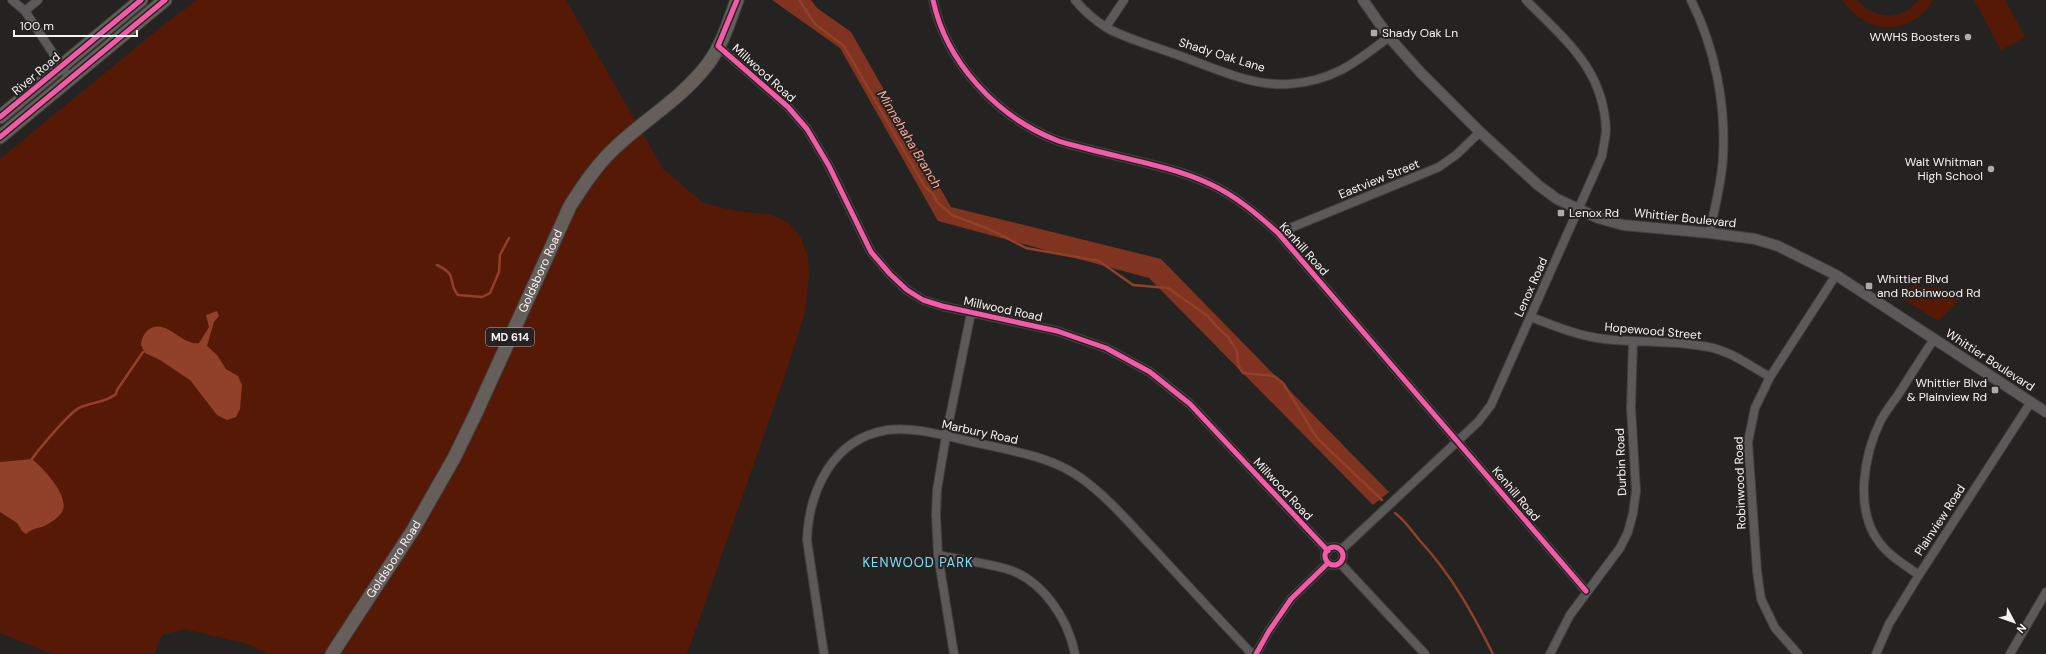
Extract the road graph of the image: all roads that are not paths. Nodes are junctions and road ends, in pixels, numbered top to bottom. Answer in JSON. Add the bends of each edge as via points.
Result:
{"nodes":[{"id":1,"x":12,"y":0,"type":"edge"},
{"id":2,"x":38,"y":0,"type":"edge"},
{"id":3,"x":141,"y":0,"type":"edge"},
{"id":4,"x":165,"y":0,"type":"edge"},
{"id":5,"x":737,"y":0,"type":"edge"},
{"id":6,"x":933,"y":0,"type":"edge"},
{"id":7,"x":1075,"y":0,"type":"edge"},
{"id":8,"x":1124,"y":0,"type":"edge"},
{"id":9,"x":1363,"y":0,"type":"edge"},
{"id":10,"x":1526,"y":0,"type":"edge"},
{"id":11,"x":1691,"y":0,"type":"edge"},
{"id":12,"x":25,"y":11,"type":"junction"},
{"id":13,"x":1106,"y":27,"type":"junction"},
{"id":14,"x":1389,"y":37,"type":"junction"},
{"id":15,"x":718,"y":46,"type":"junction"},
{"id":16,"x":61,"y":65,"type":"junction"},
{"id":17,"x":70,"y":79,"type":"junction"},
{"id":18,"x":0,"y":117,"type":"edge"},
{"id":19,"x":1480,"y":132,"type":"junction"},
{"id":20,"x":0,"y":137,"type":"edge"},
{"id":21,"x":1579,"y":210,"type":"junction"},
{"id":22,"x":1278,"y":233,"type":"junction"},
{"id":23,"x":1710,"y":233,"type":"junction"},
{"id":24,"x":1836,"y":275,"type":"junction"},
{"id":25,"x":971,"y":313,"type":"junction"},
{"id":26,"x":1531,"y":317,"type":"junction"},
{"id":27,"x":1934,"y":339,"type":"junction"},
{"id":28,"x":1633,"y":341,"type":"junction"},
{"id":29,"x":1770,"y":377,"type":"junction"},
{"id":30,"x":2031,"y":402,"type":"junction"},
{"id":31,"x":2046,"y":412,"type":"edge"},
{"id":32,"x":946,"y":436,"type":"junction"},
{"id":33,"x":1458,"y":441,"type":"junction"},
{"id":34,"x":1341,"y":550,"type":"junction"},
{"id":35,"x":1328,"y":551,"type":"junction"},
{"id":36,"x":938,"y":555,"type":"junction"},
{"id":37,"x":1328,"y":562,"type":"junction"},
{"id":38,"x":1340,"y":563,"type":"junction"},
{"id":39,"x":1918,"y":574,"type":"junction"},
{"id":40,"x":1586,"y":591,"type":"junction"},
{"id":41,"x":2046,"y":592,"type":"edge"},
{"id":42,"x":332,"y":654,"type":"edge"},
{"id":43,"x":824,"y":654,"type":"edge"},
{"id":44,"x":954,"y":654,"type":"edge"},
{"id":45,"x":1075,"y":654,"type":"edge"},
{"id":46,"x":1252,"y":654,"type":"edge"},
{"id":47,"x":1256,"y":654,"type":"edge"},
{"id":48,"x":1425,"y":654,"type":"edge"},
{"id":49,"x":1550,"y":654,"type":"edge"},
{"id":50,"x":1798,"y":654,"type":"edge"},
{"id":51,"x":1876,"y":654,"type":"edge"},
{"id":52,"x":2010,"y":654,"type":"edge"}],
"edges":[{"from":1,"to":12,"type":"street"},
{"from":2,"to":12,"type":"street"},
{"from":3,"to":16,"type":"main road","name":"River Road"},
{"from":4,"to":17,"type":"main road"},
{"from":5,"to":15,"type":"main road","name":"Goldsboro Road","number":"MD 614"},
{"from":6,"to":22,"type":"street","name":"Kenhill Road","via":[[943,32],[969,75],[999,106],[1027,126],[1056,140],[1210,184],[1250,208]]},
{"from":7,"to":13,"type":"street","name":"Shady Oak Lane"},
{"from":8,"to":13,"type":"street"},
{"from":9,"to":14,"type":"street","name":"Whittier Boulevard"},
{"from":10,"to":21,"type":"street","name":"Lenox Road","via":[[1578,53],[1594,77],[1603,105],[1606,130],[1602,156]]},
{"from":11,"to":23,"type":"street","via":[[1710,43],[1723,112],[1723,158]]},
{"from":12,"to":16,"type":"street"},
{"from":13,"to":14,"type":"street","name":"Shady Oak Lane","via":[[1237,75],[1258,81],[1288,84],[1322,78],[1342,71]]},
{"from":14,"to":19,"type":"street","name":"Whittier Boulevard"},
{"from":15,"to":25,"type":"street","name":"Millwood Road","via":[[788,107],[807,130],[829,166],[871,252],[890,274],[907,290],[923,300]]},
{"from":15,"to":42,"type":"main road","name":"Goldsboro Road","number":"MD 614","via":[[695,80],[673,102],[603,160],[570,206],[454,458],[413,530]]},
{"from":16,"to":17,"type":"street"},
{"from":16,"to":18,"type":"main road","name":"River Road"},
{"from":17,"to":20,"type":"main road"},
{"from":19,"to":21,"type":"street","name":"Whittier Boulevard","via":[[1538,185],[1557,199]]},
{"from":19,"to":22,"type":"street","name":"Eastview Street","via":[[1456,156],[1439,167]]},
{"from":21,"to":23,"type":"street","name":"Whittier Boulevard","via":[[1623,225]]},
{"from":21,"to":26,"type":"street","name":"Lenox Road"},
{"from":22,"to":33,"type":"street","name":"Kenhill Road"},
{"from":23,"to":24,"type":"street","name":"Whittier Boulevard","via":[[1755,239],[1778,246]]},
{"from":24,"to":27,"type":"street","name":"Whittier Boulevard"},
{"from":24,"to":29,"type":"street","name":"Robinwood Road"},
{"from":25,"to":32,"type":"street"},
{"from":25,"to":35,"type":"street","name":"Millwood Road","via":[[1057,331],[1106,348],[1150,372],[1190,404]]},
{"from":26,"to":28,"type":"street","name":"Hopewood Street","via":[[1584,336]]},
{"from":26,"to":33,"type":"street","name":"Lenox Road","via":[[1491,405]]},
{"from":27,"to":30,"type":"street","name":"Whittier Boulevard"},
{"from":27,"to":39,"type":"street","via":[[1881,420],[1869,452],[1864,481],[1866,511],[1878,542]]},
{"from":28,"to":29,"type":"street","name":"Hopewood Street","via":[[1714,348],[1736,357]]},
{"from":28,"to":40,"type":"street","name":"Durbin Road","via":[[1631,408],[1636,491],[1634,513],[1620,548]]},
{"from":29,"to":50,"type":"street","name":"Robinwood Road","via":[[1754,408],[1748,442],[1757,571],[1761,599],[1767,613],[1775,628]]},
{"from":30,"to":31,"type":"street","name":"Whittier Boulevard"},
{"from":30,"to":39,"type":"street","name":"Plainview Road"},
{"from":32,"to":36,"type":"street","via":[[937,490]]},
{"from":32,"to":43,"type":"street","name":"Marbury Road","via":[[914,430],[887,430],[850,445],[824,473],[814,495],[807,540]]},
{"from":32,"to":46,"type":"street","name":"Marbury Road","via":[[1040,457],[1080,478],[1113,505]]},
{"from":33,"to":34,"type":"street","name":"Lenox Road"},
{"from":33,"to":40,"type":"street","name":"Kenhill Road"},
{"from":34,"to":35,"type":"street","via":[[1333,548]]},
{"from":34,"to":38,"type":"street","via":[[1343,556]]},
{"from":35,"to":37,"type":"street"},
{"from":36,"to":44,"type":"street"},
{"from":36,"to":45,"type":"street","via":[[1008,570],[1026,578],[1050,599],[1064,620]]},
{"from":37,"to":38,"type":"street","via":[[1333,565]]},
{"from":37,"to":47,"type":"street","via":[[1291,599]]},
{"from":38,"to":48,"type":"street"},
{"from":39,"to":51,"type":"street","name":"Plainview Road","via":[[1889,624]]},
{"from":40,"to":49,"type":"street","name":"Durbin Road"},
{"from":41,"to":52,"type":"street"}]}
